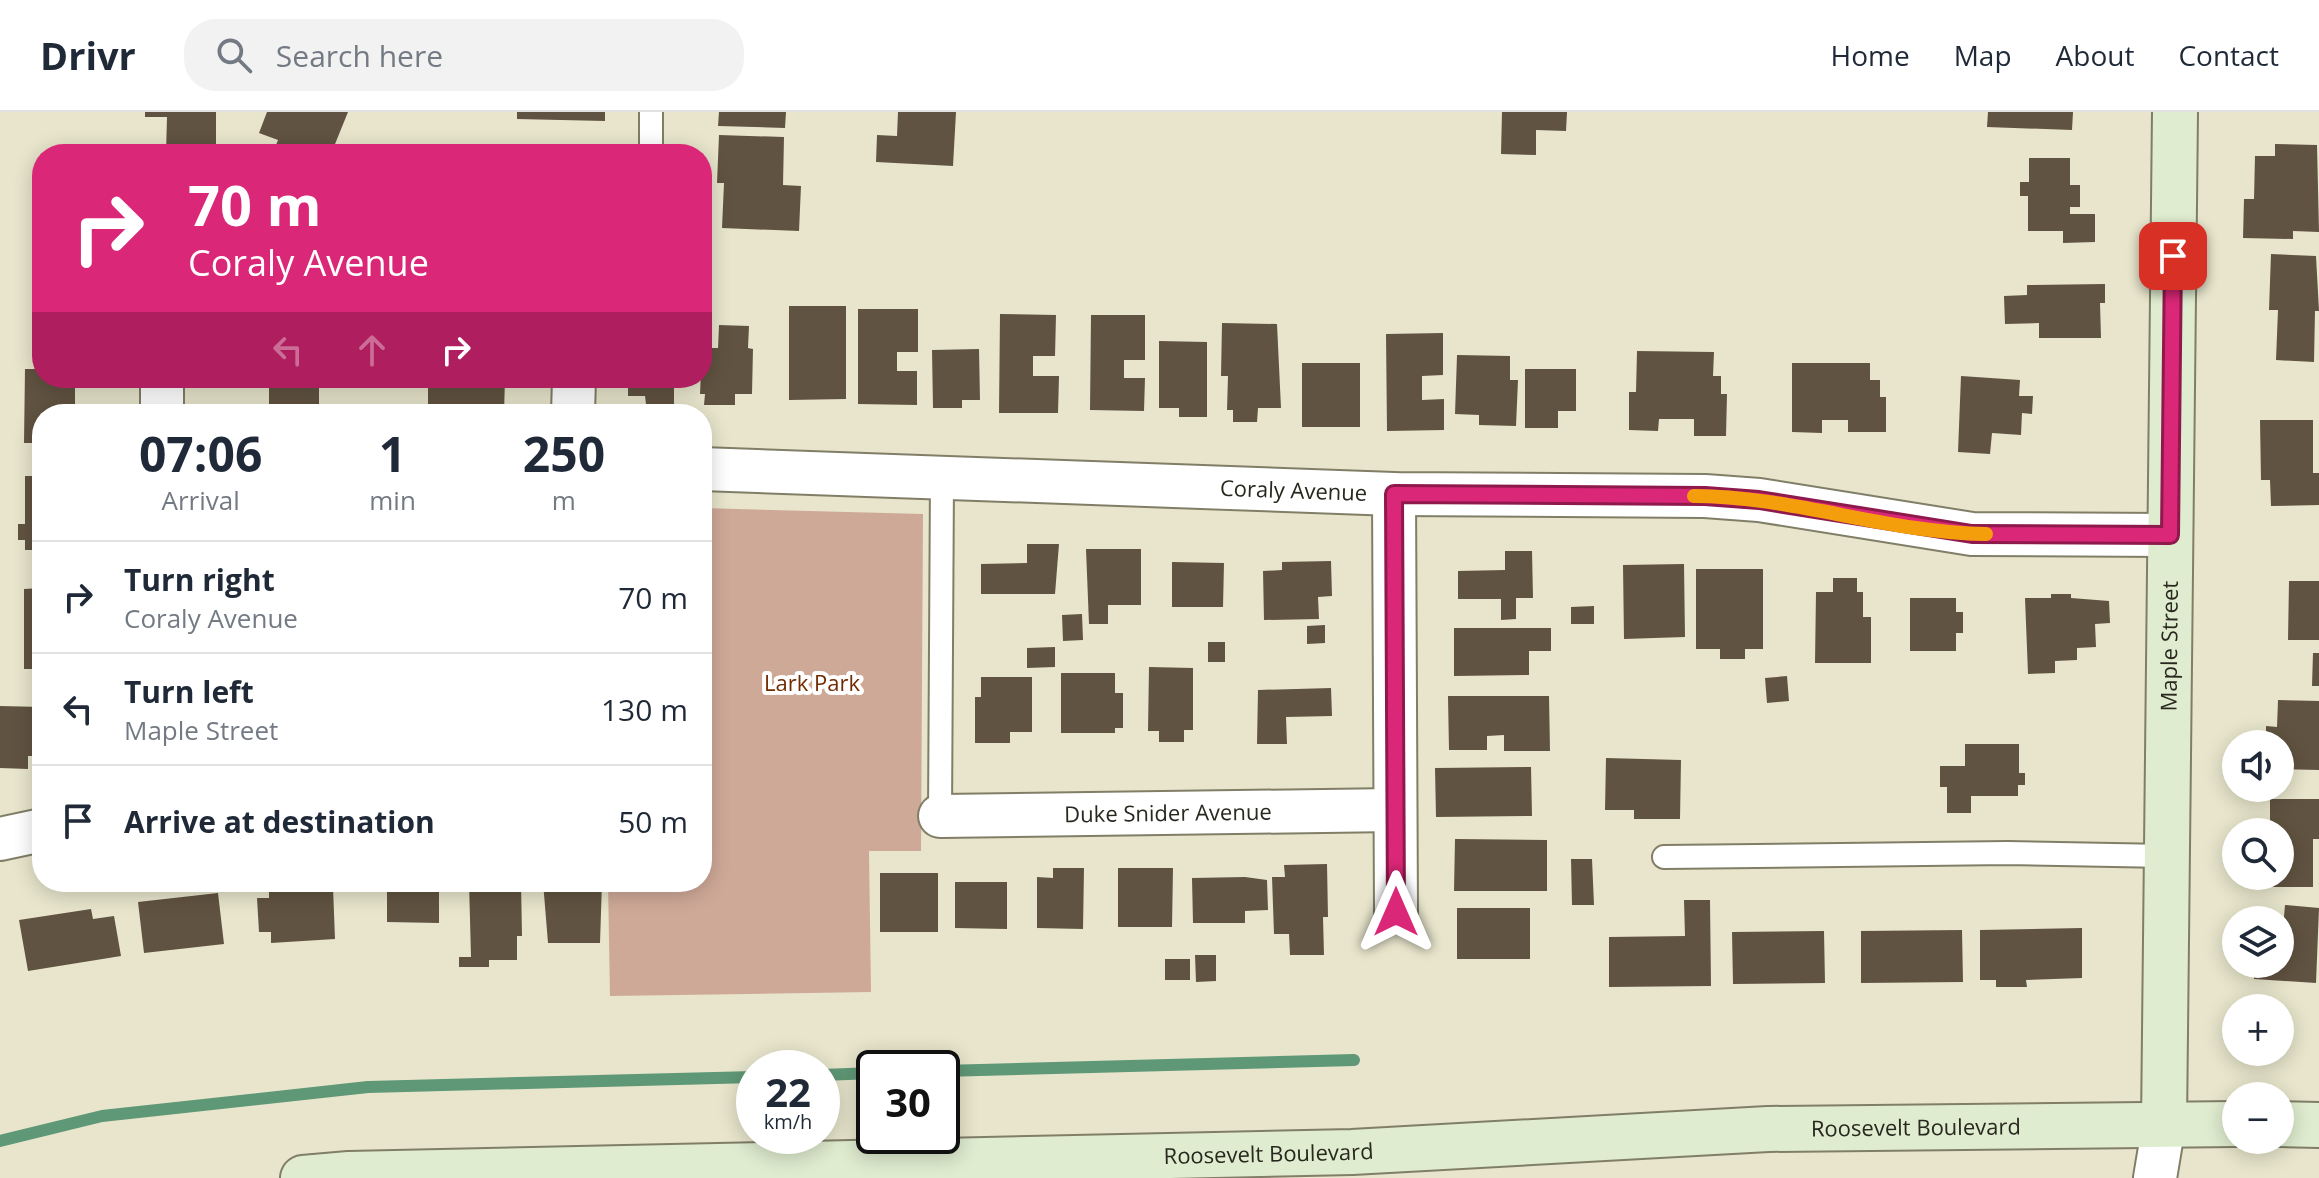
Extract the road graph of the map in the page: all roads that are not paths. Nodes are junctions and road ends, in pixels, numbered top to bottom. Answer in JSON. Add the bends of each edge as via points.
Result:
{"nodes":[{"id":1,"x":651,"y":112,"type":"edge"},
{"id":2,"x":2175,"y":112,"type":"edge"},
{"id":3,"x":651,"y":144,"type":"edge"},
{"id":4,"x":712,"y":469,"type":"edge"},
{"id":5,"x":942,"y":478,"type":"junction"},
{"id":6,"x":1394,"y":494,"type":"junction"},
{"id":7,"x":2170,"y":535,"type":"junction"},
{"id":8,"x":1395,"y":810,"type":"junction"},
{"id":9,"x":940,"y":816,"type":"joint"},
{"id":10,"x":32,"y":832,"type":"edge"},
{"id":11,"x":0,"y":839,"type":"edge"},
{"id":12,"x":2167,"y":856,"type":"junction"},
{"id":13,"x":1664,"y":857,"type":"dead end"},
{"id":14,"x":1396,"y":912,"type":"dead end"},
{"id":15,"x":2164,"y":1124,"type":"junction"},
{"id":16,"x":2222,"y":1124,"type":"edge"},
{"id":17,"x":2294,"y":1124,"type":"edge"},
{"id":18,"x":2319,"y":1125,"type":"edge"},
{"id":19,"x":303,"y":1178,"type":"edge"},
{"id":20,"x":2155,"y":1178,"type":"edge"}],
"edges":[{"from":1,"to":3,"type":"lane"},
{"from":2,"to":7,"type":"main road","name":"Maple Street"},
{"from":4,"to":5,"type":"street","name":"Coraly Avenue"},
{"from":5,"to":6,"type":"street","name":"Coraly Avenue"},
{"from":5,"to":9,"type":"lane"},
{"from":6,"to":7,"type":"street","name":"Coraly Avenue","via":[[1705,496],[1972,534]]},
{"from":6,"to":8,"type":"street"},
{"from":7,"to":12,"type":"main road","name":"Maple Street"},
{"from":8,"to":9,"type":"street","name":"Duke Snider Avenue"},
{"from":8,"to":14,"type":"street"},
{"from":10,"to":11,"type":"street"},
{"from":12,"to":13,"type":"lane"},
{"from":12,"to":15,"type":"main road","name":"Maple Street"},
{"from":15,"to":16,"type":"main road","name":"Roosevelt Boulevard"},
{"from":15,"to":19,"type":"main road","name":"Roosevelt Boulevard","via":[[1768,1129],[1352,1152]]},
{"from":15,"to":20,"type":"street","name":"Maple Street"},
{"from":17,"to":18,"type":"main road"}]}
